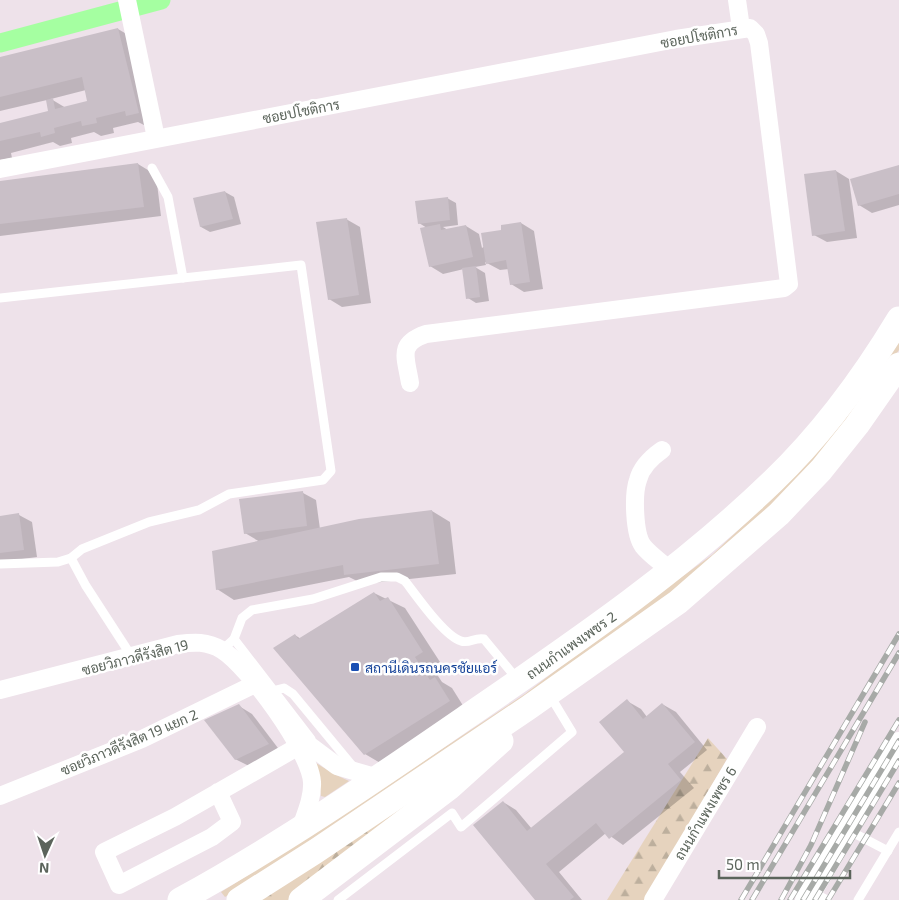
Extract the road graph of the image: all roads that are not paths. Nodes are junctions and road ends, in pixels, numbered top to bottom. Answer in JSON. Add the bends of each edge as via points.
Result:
{"nodes":[{"id":1,"x":127,"y":0,"type":"edge"},
{"id":2,"x":738,"y":0,"type":"edge"},
{"id":3,"x":741,"y":28,"type":"junction"},
{"id":4,"x":156,"y":138,"type":"junction"},
{"id":5,"x":152,"y":168,"type":"dead end"},
{"id":6,"x":0,"y":169,"type":"edge"},
{"id":7,"x":183,"y":278,"type":"junction"},
{"id":8,"x":0,"y":298,"type":"edge"},
{"id":9,"x":899,"y":319,"type":"edge"},
{"id":10,"x":899,"y":365,"type":"edge"},
{"id":11,"x":410,"y":383,"type":"dead end"},
{"id":12,"x":662,"y":450,"type":"dead end"},
{"id":13,"x":71,"y":558,"type":"junction"},
{"id":14,"x":0,"y":564,"type":"edge"},
{"id":15,"x":670,"y":570,"type":"junction"},
{"id":16,"x":228,"y":644,"type":"junction"},
{"id":17,"x":132,"y":657,"type":"junction"},
{"id":18,"x":519,"y":681,"type":"junction"},
{"id":19,"x":255,"y":684,"type":"junction"},
{"id":20,"x":0,"y":690,"type":"edge"},
{"id":21,"x":276,"y":690,"type":"junction"},
{"id":22,"x":549,"y":694,"type":"junction"},
{"id":23,"x":528,"y":708,"type":"junction"},
{"id":24,"x":757,"y":727,"type":"dead end"},
{"id":25,"x":295,"y":739,"type":"junction"},
{"id":26,"x":899,"y":743,"type":"edge"},
{"id":27,"x":326,"y":759,"type":"junction"},
{"id":28,"x":368,"y":775,"type":"junction"},
{"id":29,"x":218,"y":792,"type":"junction"},
{"id":30,"x":0,"y":796,"type":"edge"},
{"id":31,"x":300,"y":830,"type":"junction"},
{"id":32,"x":848,"y":830,"type":"junction"},
{"id":33,"x":899,"y":832,"type":"edge"},
{"id":34,"x":888,"y":851,"type":"junction"},
{"id":35,"x":815,"y":897,"type":"edge"},
{"id":36,"x":180,"y":900,"type":"edge"},
{"id":37,"x":239,"y":900,"type":"edge"},
{"id":38,"x":301,"y":900,"type":"edge"},
{"id":39,"x":338,"y":900,"type":"edge"},
{"id":40,"x":653,"y":900,"type":"edge"},
{"id":41,"x":858,"y":900,"type":"edge"}],
"edges":[{"from":1,"to":4,"type":"street"},
{"from":2,"to":3,"type":"street"},
{"from":3,"to":4,"type":"street","name":"ซอยปโชติการ"},
{"from":3,"to":11,"type":"street","name":"ซอยปโชติการ","via":[[750,28],[759,43],[789,284],[784,288],[720,298],[426,334],[411,339],[407,346]]},
{"from":4,"to":6,"type":"street","name":"ซอยปโชติการ"},
{"from":5,"to":7,"type":"lane","via":[[168,197]]},
{"from":7,"to":8,"type":"lane"},
{"from":7,"to":13,"type":"lane","via":[[301,265],[331,471],[323,480],[229,494],[199,510],[149,522],[82,549]]},
{"from":9,"to":15,"type":"main road","name":"ถนนกำแพงเพชร 2","via":[[857,382],[774,481]]},
{"from":10,"to":22,"type":"main road","name":"ถนนกำแพงเพชร 2","via":[[839,448],[779,514],[678,602]]},
{"from":12,"to":15,"type":"street","via":[[652,456],[638,480],[635,509],[643,546]]},
{"from":13,"to":14,"type":"lane","via":[[58,562]]},
{"from":13,"to":17,"type":"lane"},
{"from":15,"to":18,"type":"main road","name":"ถนนกำแพงเพชร 2","via":[[628,604]]},
{"from":16,"to":17,"type":"street","name":"ซอยวิภาวดีรังสิต 19","via":[[200,641]]},
{"from":16,"to":18,"type":"lane","via":[[242,618],[252,610],[313,599],[381,577],[397,577],[405,581],[455,638],[464,642],[484,639]]},
{"from":16,"to":19,"type":"street","name":"ซอยวิภาวดีรังสิต 19"},
{"from":16,"to":21,"type":"lane"},
{"from":17,"to":20,"type":"street","name":"ซอยวิภาวดีรังสิต 19"},
{"from":18,"to":28,"type":"main road","name":"ถนนกำแพงเพชร 2"},
{"from":19,"to":25,"type":"street","name":"ซอยวิภาวดีรังสิต 19"},
{"from":19,"to":30,"type":"street","name":"ซอยวิภาวดีรังสิต 19 แยก 2","via":[[142,739]]},
{"from":21,"to":27,"type":"lane"},
{"from":21,"to":28,"type":"lane","via":[[284,688],[293,694]]},
{"from":22,"to":23,"type":"main road","name":"ถนนกำแพงเพชร 2"},
{"from":22,"to":39,"type":"lane","via":[[572,732],[461,827],[452,813]]},
{"from":23,"to":37,"type":"main road","name":"ถนนกำแพงเพชร 2"},
{"from":23,"to":38,"type":"main road","via":[[504,737],[450,787]]},
{"from":24,"to":40,"type":"street","name":"ถนนกำแพงเพชร 6"},
{"from":25,"to":27,"type":"street","name":"ซอยวิภาวดีรังสิต 19"},
{"from":25,"to":29,"type":"street"},
{"from":25,"to":31,"type":"street","name":"ซอยวิภาวดีรังสิต 19","via":[[312,780],[312,794]]},
{"from":26,"to":32,"type":"street"},
{"from":27,"to":28,"type":"street","name":"ซอยวิภาวดีรังสิต 19"},
{"from":28,"to":31,"type":"main road","name":"ถนนกำแพงเพชร 2"},
{"from":29,"to":29,"type":"street","via":[[104,852],[119,885],[212,838],[232,822]]},
{"from":31,"to":36,"type":"main road","name":"ถนนกำแพงเพชร 2"},
{"from":32,"to":34,"type":"lane"},
{"from":32,"to":35,"type":"street"},
{"from":33,"to":34,"type":"lane"},
{"from":34,"to":41,"type":"lane"}]}
